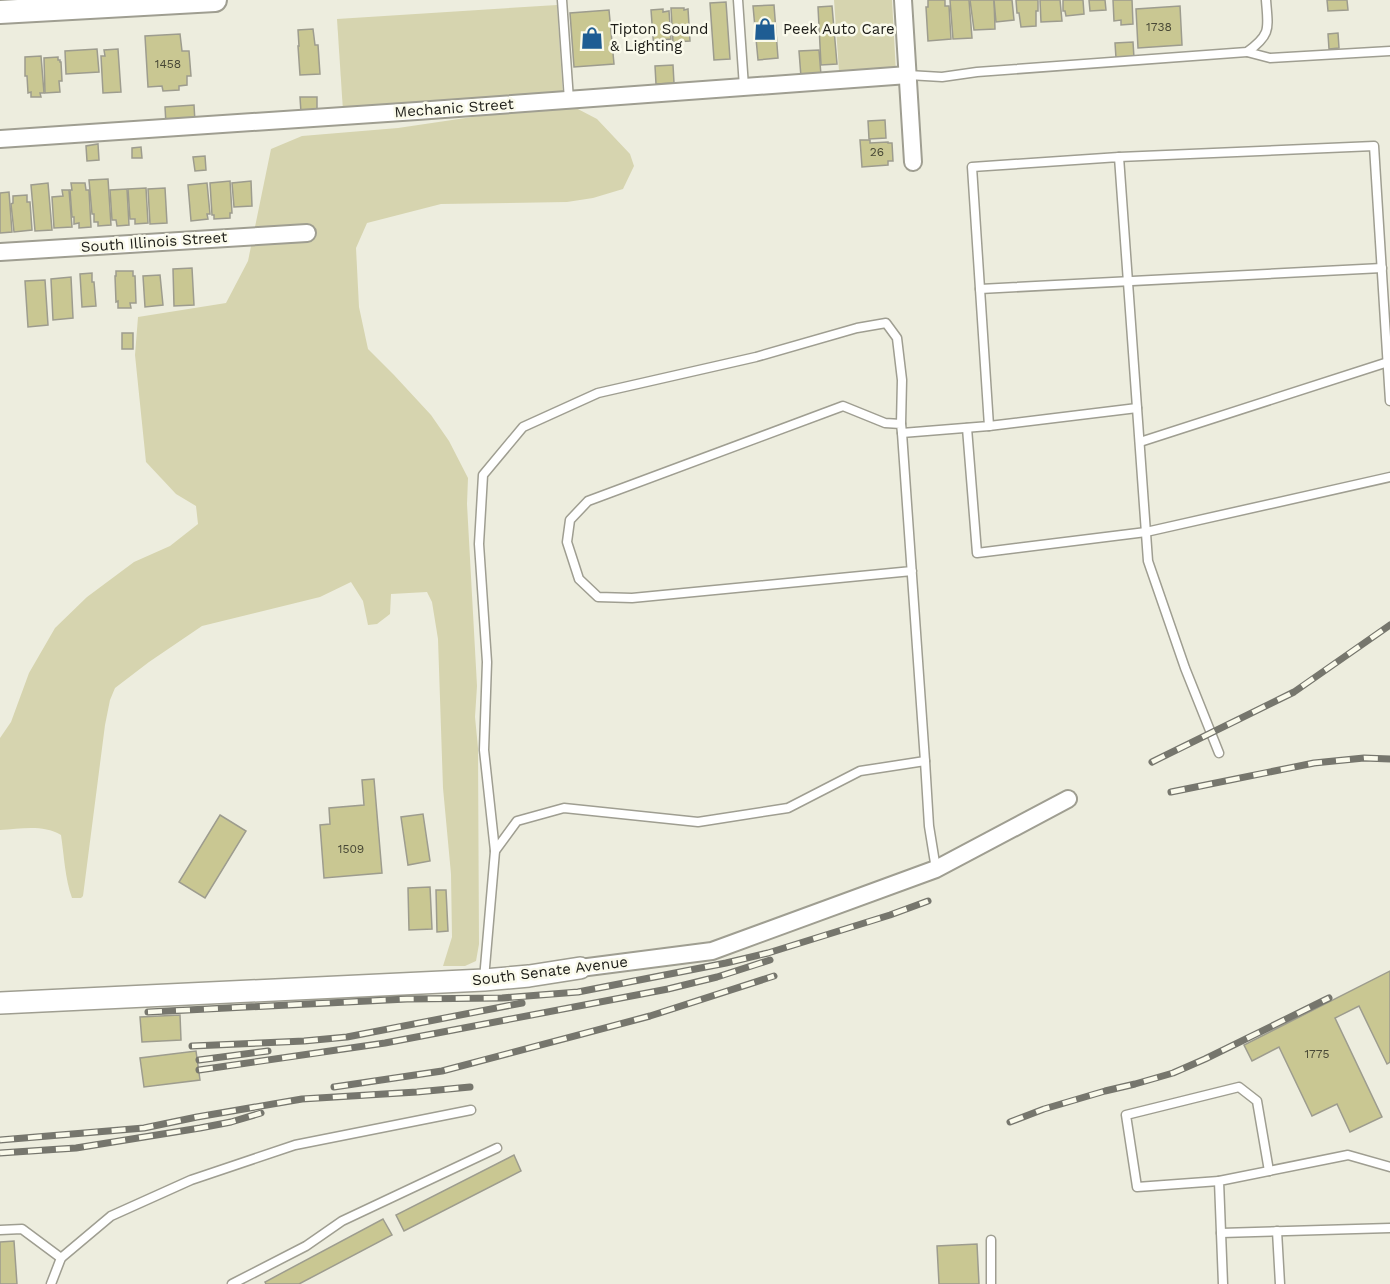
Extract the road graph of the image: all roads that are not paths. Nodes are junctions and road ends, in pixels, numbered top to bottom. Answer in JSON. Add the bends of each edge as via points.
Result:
{"nodes":[{"id":1,"x":215,"y":0,"type":"edge"},
{"id":2,"x":561,"y":0,"type":"edge"},
{"id":3,"x":738,"y":0,"type":"edge"},
{"id":4,"x":903,"y":0,"type":"edge"},
{"id":5,"x":1266,"y":0,"type":"edge"},
{"id":6,"x":0,"y":12,"type":"edge"},
{"id":7,"x":1390,"y":51,"type":"edge"},
{"id":8,"x":1247,"y":52,"type":"junction"},
{"id":9,"x":908,"y":75,"type":"junction"},
{"id":10,"x":744,"y":87,"type":"junction"},
{"id":11,"x":569,"y":100,"type":"junction"},
{"id":12,"x":0,"y":139,"type":"edge"},
{"id":13,"x":1119,"y":157,"type":"junction"},
{"id":14,"x":913,"y":162,"type":"dead end"},
{"id":15,"x":307,"y":232,"type":"dead end"},
{"id":16,"x":0,"y":252,"type":"edge"},
{"id":17,"x":1382,"y":268,"type":"junction"},
{"id":18,"x":1128,"y":280,"type":"junction"},
{"id":19,"x":980,"y":289,"type":"junction"},
{"id":20,"x":1387,"y":314,"type":"edge"},
{"id":21,"x":1388,"y":362,"type":"junction"},
{"id":22,"x":1390,"y":401,"type":"edge"},
{"id":23,"x":1137,"y":408,"type":"junction"},
{"id":24,"x":989,"y":426,"type":"junction"},
{"id":25,"x":967,"y":428,"type":"junction"},
{"id":26,"x":901,"y":429,"type":"junction"},
{"id":27,"x":1140,"y":442,"type":"junction"},
{"id":28,"x":1390,"y":477,"type":"edge"},
{"id":29,"x":1146,"y":532,"type":"junction"},
{"id":30,"x":912,"y":571,"type":"junction"},
{"id":31,"x":1219,"y":753,"type":"dead end"},
{"id":32,"x":925,"y":761,"type":"junction"},
{"id":33,"x":1068,"y":799,"type":"dead end"},
{"id":34,"x":495,"y":851,"type":"junction"},
{"id":35,"x":936,"y":869,"type":"junction"},
{"id":36,"x":580,"y":968,"type":"joint"},
{"id":37,"x":484,"y":980,"type":"junction"},
{"id":38,"x":0,"y":1003,"type":"edge"},
{"id":39,"x":471,"y":1110,"type":"dead end"},
{"id":40,"x":497,"y":1148,"type":"dead end"},
{"id":41,"x":1390,"y":1167,"type":"edge"},
{"id":42,"x":1269,"y":1171,"type":"junction"},
{"id":43,"x":1219,"y":1181,"type":"junction"},
{"id":44,"x":1390,"y":1228,"type":"edge"},
{"id":45,"x":0,"y":1230,"type":"edge"},
{"id":46,"x":1277,"y":1232,"type":"junction"},
{"id":47,"x":1221,"y":1233,"type":"junction"},
{"id":48,"x":991,"y":1240,"type":"dead end"},
{"id":49,"x":62,"y":1258,"type":"junction"},
{"id":50,"x":51,"y":1284,"type":"edge"},
{"id":51,"x":232,"y":1284,"type":"edge"},
{"id":52,"x":991,"y":1284,"type":"edge"},
{"id":53,"x":1223,"y":1284,"type":"edge"},
{"id":54,"x":1280,"y":1284,"type":"edge"}],
"edges":[{"from":1,"to":6,"type":"main road"},
{"from":2,"to":11,"type":"lane"},
{"from":3,"to":10,"type":"lane"},
{"from":4,"to":9,"type":"street"},
{"from":5,"to":8,"type":"lane","via":[[1268,29],[1261,43]]},
{"from":7,"to":8,"type":"lane","via":[[1270,58]]},
{"from":8,"to":9,"type":"lane","via":[[942,77]]},
{"from":9,"to":10,"type":"street","name":"Mechanic Street"},
{"from":9,"to":14,"type":"street"},
{"from":10,"to":11,"type":"street","name":"Mechanic Street"},
{"from":11,"to":12,"type":"street","name":"Mechanic Street"},
{"from":13,"to":17,"type":"lane","via":[[1374,146]]},
{"from":13,"to":18,"type":"lane"},
{"from":13,"to":19,"type":"lane","via":[[972,167]]},
{"from":15,"to":16,"type":"street","name":"South Illinois Street"},
{"from":17,"to":18,"type":"lane"},
{"from":17,"to":20,"type":"lane"},
{"from":18,"to":19,"type":"lane"},
{"from":18,"to":23,"type":"lane"},
{"from":19,"to":24,"type":"lane"},
{"from":20,"to":21,"type":"lane"},
{"from":21,"to":22,"type":"lane"},
{"from":21,"to":27,"type":"lane"},
{"from":23,"to":24,"type":"lane"},
{"from":23,"to":27,"type":"lane"},
{"from":24,"to":25,"type":"lane"},
{"from":25,"to":26,"type":"lane"},
{"from":25,"to":29,"type":"lane","via":[[977,553]]},
{"from":26,"to":30,"type":"lane"},
{"from":26,"to":30,"type":"lane","via":[[843,406],[588,501],[570,520],[567,542],[579,579],[598,597],[632,598]]},
{"from":26,"to":34,"type":"lane","via":[[902,380],[897,338],[886,323],[598,393],[523,427],[483,475],[479,544],[487,662],[484,750]]},
{"from":27,"to":29,"type":"lane"},
{"from":28,"to":29,"type":"lane"},
{"from":29,"to":31,"type":"lane","via":[[1148,561]]},
{"from":30,"to":32,"type":"lane"},
{"from":32,"to":34,"type":"lane","via":[[860,771],[788,808],[698,822],[564,808],[517,821]]},
{"from":32,"to":35,"type":"lane"},
{"from":33,"to":35,"type":"street","name":"South Senate Avenue"},
{"from":34,"to":37,"type":"lane"},
{"from":35,"to":36,"type":"street","name":"South Senate Avenue","via":[[712,951]]},
{"from":36,"to":37,"type":"street","name":"South Senate Avenue"},
{"from":37,"to":38,"type":"street","name":"South Senate Avenue"},
{"from":39,"to":49,"type":"lane","via":[[295,1145],[191,1180],[111,1216]]},
{"from":40,"to":51,"type":"lane","via":[[342,1221],[306,1246]]},
{"from":41,"to":42,"type":"lane","via":[[1348,1155]]},
{"from":42,"to":43,"type":"lane"},
{"from":42,"to":43,"type":"lane","via":[[1257,1101],[1239,1087],[1126,1115],[1137,1187]]},
{"from":43,"to":47,"type":"lane"},
{"from":44,"to":46,"type":"lane"},
{"from":45,"to":49,"type":"lane","via":[[22,1229]]},
{"from":46,"to":47,"type":"lane"},
{"from":46,"to":54,"type":"lane"},
{"from":47,"to":53,"type":"lane"},
{"from":48,"to":52,"type":"lane"},
{"from":49,"to":50,"type":"lane"}]}
